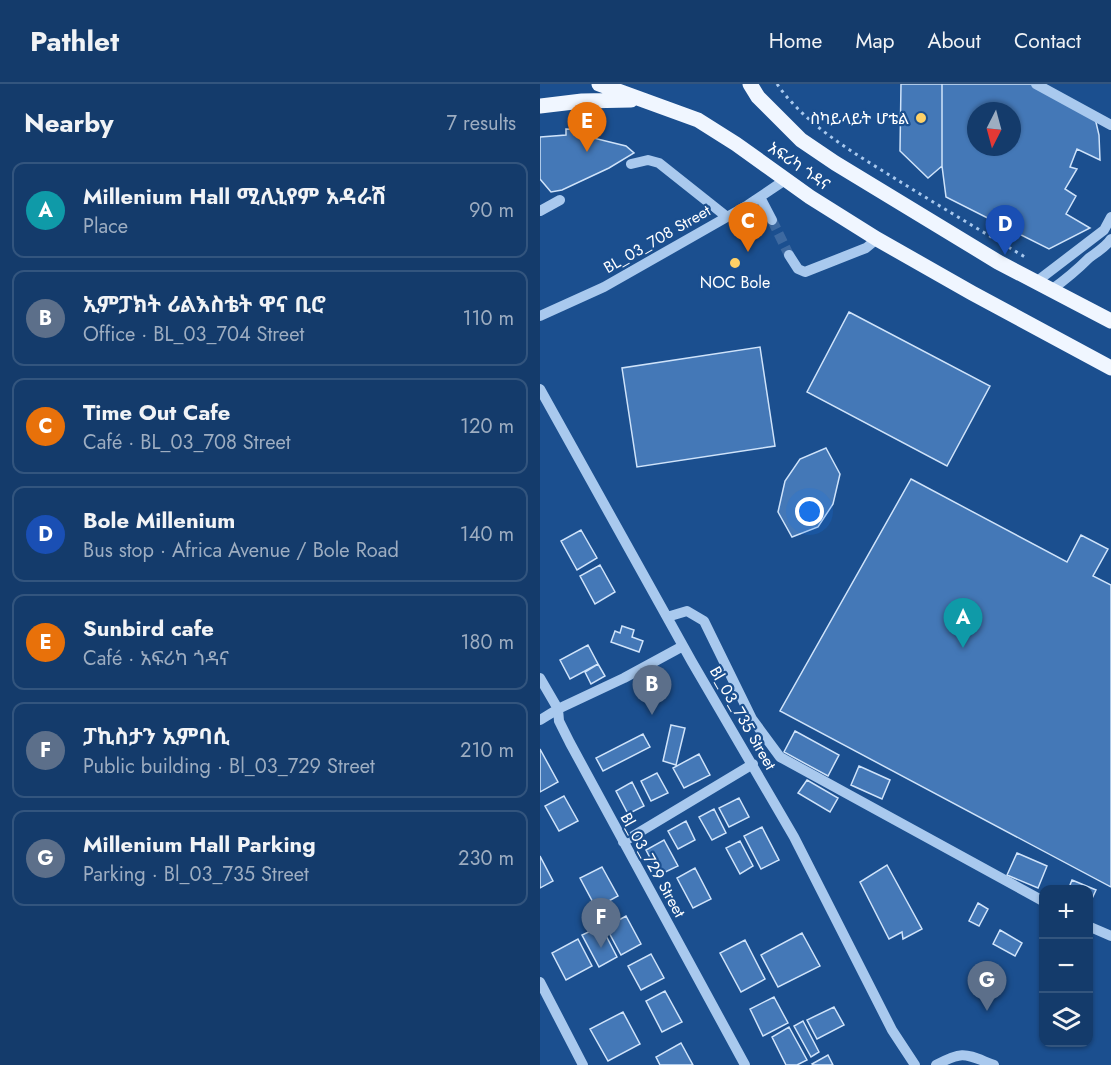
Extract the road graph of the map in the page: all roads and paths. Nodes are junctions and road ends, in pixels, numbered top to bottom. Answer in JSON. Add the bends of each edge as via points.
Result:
{"nodes":[{"id":1,"x":599,"y":84,"type":"edge"},
{"id":2,"x":750,"y":84,"type":"edge"},
{"id":3,"x":777,"y":84,"type":"edge"},
{"id":4,"x":1037,"y":84,"type":"edge"},
{"id":5,"x":640,"y":100,"type":"junction"},
{"id":6,"x":540,"y":106,"type":"edge"},
{"id":7,"x":1111,"y":124,"type":"edge"},
{"id":8,"x":632,"y":164,"type":"dead end"},
{"id":9,"x":784,"y":180,"type":"junction"},
{"id":10,"x":760,"y":197,"type":"junction"},
{"id":11,"x":560,"y":200,"type":"dead end"},
{"id":12,"x":540,"y":211,"type":"edge"},
{"id":13,"x":727,"y":217,"type":"junction"},
{"id":14,"x":1111,"y":217,"type":"edge"},
{"id":15,"x":772,"y":220,"type":"tunnel mouth"},
{"id":16,"x":1111,"y":238,"type":"edge"},
{"id":17,"x":877,"y":239,"type":"junction"},
{"id":18,"x":789,"y":255,"type":"tunnel mouth"},
{"id":19,"x":1050,"y":272,"type":"junction"},
{"id":20,"x":1036,"y":282,"type":"junction"},
{"id":21,"x":1051,"y":290,"type":"junction"},
{"id":22,"x":541,"y":313,"type":"edge"},
{"id":23,"x":1111,"y":321,"type":"edge"},
{"id":24,"x":1111,"y":368,"type":"edge"},
{"id":25,"x":540,"y":389,"type":"edge"},
{"id":26,"x":667,"y":617,"type":"junction"},
{"id":27,"x":683,"y":646,"type":"junction"},
{"id":28,"x":540,"y":678,"type":"edge"},
{"id":29,"x":558,"y":709,"type":"junction"},
{"id":30,"x":540,"y":720,"type":"edge"},
{"id":31,"x":753,"y":764,"type":"junction"},
{"id":32,"x":623,"y":842,"type":"junction"},
{"id":33,"x":1039,"y":898,"type":"edge"},
{"id":34,"x":1093,"y":928,"type":"edge"},
{"id":35,"x":1111,"y":936,"type":"edge"},
{"id":36,"x":540,"y":982,"type":"edge"},
{"id":37,"x":583,"y":1065,"type":"edge"},
{"id":38,"x":745,"y":1065,"type":"edge"},
{"id":39,"x":915,"y":1065,"type":"edge"},
{"id":40,"x":936,"y":1065,"type":"edge"},
{"id":41,"x":994,"y":1065,"type":"edge"}],
"edges":[{"from":1,"to":5,"type":"main road","name":"አፍሪካ ጎዳና"},
{"from":2,"to":20,"type":"main road","name":"አፍሪካ ጎዳና","via":[[801,140]]},
{"from":3,"to":19,"type":"path","via":[[813,123],[852,151]]},
{"from":4,"to":7,"type":"street"},
{"from":5,"to":6,"type":"main road"},
{"from":5,"to":9,"type":"main road","name":"አፍሪካ ጎዳና","via":[[698,120]]},
{"from":8,"to":13,"type":"street","via":[[648,160],[658,163]]},
{"from":9,"to":10,"type":"street","name":"BL_03_708 Street"},
{"from":9,"to":17,"type":"main road","name":"አፍሪካ ጎዳና"},
{"from":10,"to":13,"type":"street","name":"BL_03_708 Street"},
{"from":10,"to":15,"type":"street"},
{"from":11,"to":12,"type":"street"},
{"from":13,"to":22,"type":"street","name":"BL_03_708 Street","via":[[604,287]]},
{"from":14,"to":19,"type":"street","via":[[1104,230]]},
{"from":16,"to":21,"type":"street","via":[[1073,275]]},
{"from":17,"to":18,"type":"street","via":[[866,248],[805,272],[798,269]]},
{"from":17,"to":24,"type":"main road","name":"አፍሪካ ጎዳና"},
{"from":19,"to":20,"type":"street"},
{"from":20,"to":21,"type":"main road","name":"አፍሪካ ጎዳና"},
{"from":21,"to":23,"type":"main road","name":"አፍሪካ ጎዳና"},
{"from":25,"to":26,"type":"street","name":"Bl_03_735 Street"},
{"from":26,"to":27,"type":"street","name":"Bl_03_735 Street"},
{"from":26,"to":33,"type":"street","via":[[684,610],[704,621],[752,719],[780,757]]},
{"from":27,"to":29,"type":"street"},
{"from":27,"to":31,"type":"street","name":"Bl_03_735 Street"},
{"from":28,"to":29,"type":"street","name":"Bl_03_729 Street"},
{"from":29,"to":30,"type":"street"},
{"from":29,"to":32,"type":"street","name":"Bl_03_729 Street","via":[[559,721]]},
{"from":31,"to":32,"type":"street"},
{"from":31,"to":39,"type":"street","name":"Bl_03_735 Street","via":[[892,1030]]},
{"from":32,"to":38,"type":"street","name":"Bl_03_729 Street"},
{"from":34,"to":35,"type":"street"},
{"from":36,"to":37,"type":"street"},
{"from":40,"to":41,"type":"street","via":[[957,1054]]}]}
